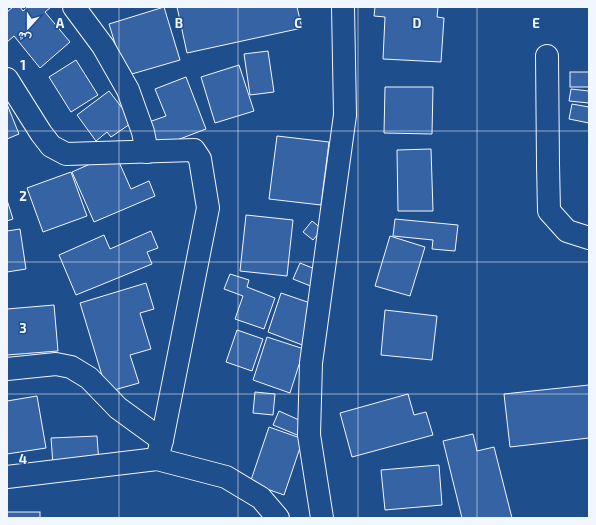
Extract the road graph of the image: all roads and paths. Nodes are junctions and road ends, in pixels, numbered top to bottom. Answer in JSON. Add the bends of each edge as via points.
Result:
{"nodes":[{"id":1,"x":74,"y":7,"type":"edge"},
{"id":2,"x":343,"y":7,"type":"edge"},
{"id":3,"x":547,"y":56,"type":"dead end"},
{"id":4,"x":7,"y":79,"type":"edge"},
{"id":5,"x":147,"y":152,"type":"junction"},
{"id":6,"x":589,"y":238,"type":"edge"},
{"id":7,"x":7,"y":369,"type":"edge"},
{"id":8,"x":160,"y":450,"type":"junction"},
{"id":9,"x":7,"y":476,"type":"edge"},
{"id":10,"x":278,"y":518,"type":"edge"},
{"id":11,"x":322,"y":518,"type":"edge"}],
"edges":[{"from":1,"to":5,"type":"street","via":[[103,46],[128,90],[143,132]]},
{"from":2,"to":11,"type":"street","via":[[345,116],[311,363],[309,435]]},
{"from":3,"to":6,"type":"street","via":[[549,211],[567,231]]},
{"from":4,"to":5,"type":"street","via":[[51,146],[66,154]]},
{"from":5,"to":8,"type":"street","via":[[194,150],[200,159],[208,208]]},
{"from":7,"to":8,"type":"street","via":[[56,364],[71,367],[88,378]]},
{"from":8,"to":9,"type":"street"},
{"from":8,"to":10,"type":"street","via":[[226,477],[261,498]]}]}
